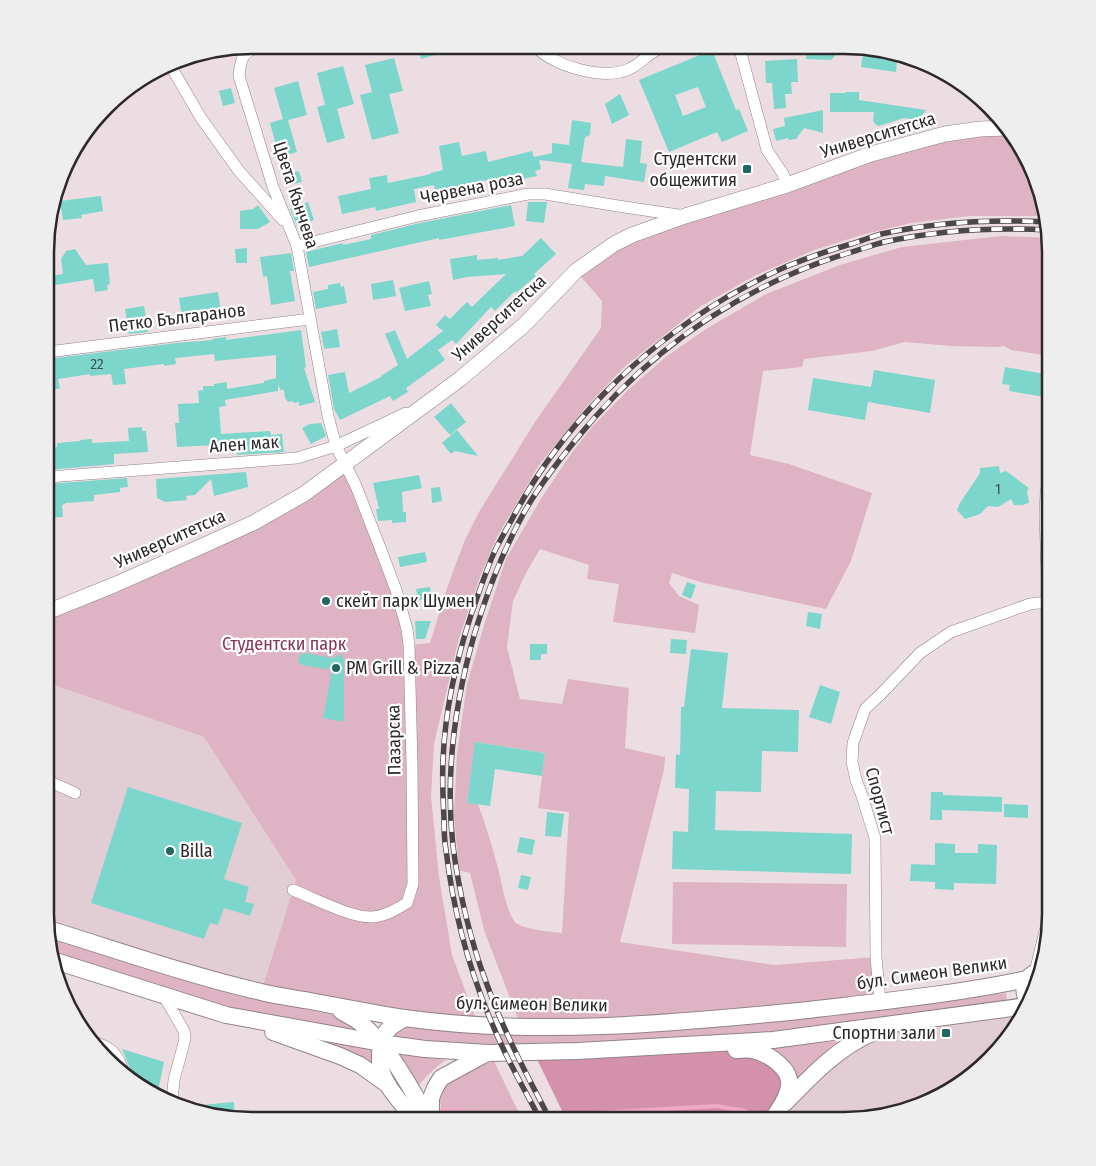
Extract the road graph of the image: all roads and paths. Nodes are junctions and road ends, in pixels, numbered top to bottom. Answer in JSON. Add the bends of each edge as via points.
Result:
{"nodes":[{"id":1,"x":246,"y":54,"type":"edge"},
{"id":2,"x":546,"y":54,"type":"edge"},
{"id":3,"x":650,"y":54,"type":"edge"},
{"id":4,"x":741,"y":54,"type":"edge"},
{"id":5,"x":173,"y":70,"type":"edge"},
{"id":6,"x":999,"y":128,"type":"edge"},
{"id":7,"x":787,"y":185,"type":"junction"},
{"id":8,"x":685,"y":216,"type":"junction"},
{"id":9,"x":288,"y":226,"type":"junction"},
{"id":10,"x":297,"y":246,"type":"junction"},
{"id":11,"x":310,"y":320,"type":"junction"},
{"id":12,"x":54,"y":351,"type":"edge"},
{"id":13,"x":432,"y":400,"type":"junction"},
{"id":14,"x":336,"y":446,"type":"junction"},
{"id":15,"x":346,"y":464,"type":"junction"},
{"id":16,"x":54,"y":478,"type":"edge"},
{"id":17,"x":1042,"y":603,"type":"edge"},
{"id":18,"x":54,"y":609,"type":"edge"},
{"id":19,"x":54,"y":784,"type":"edge"},
{"id":20,"x":75,"y":793,"type":"dead end"},
{"id":21,"x":293,"y":890,"type":"dead end"},
{"id":22,"x":54,"y":931,"type":"edge"},
{"id":23,"x":59,"y":962,"type":"edge"},
{"id":24,"x":1037,"y":962,"type":"edge"},
{"id":25,"x":1033,"y":974,"type":"edge"},
{"id":26,"x":1025,"y":995,"type":"edge"},
{"id":27,"x":164,"y":996,"type":"junction"},
{"id":28,"x":880,"y":1002,"type":"junction"},
{"id":29,"x":333,"y":1006,"type":"junction"},
{"id":30,"x":1019,"y":1007,"type":"edge"},
{"id":31,"x":226,"y":1015,"type":"junction"},
{"id":32,"x":405,"y":1018,"type":"junction"},
{"id":33,"x":890,"y":1025,"type":"junction"},
{"id":34,"x":380,"y":1043,"type":"junction"},
{"id":35,"x":103,"y":1045,"type":"edge"},
{"id":36,"x":656,"y":1047,"type":"junction"},
{"id":37,"x":488,"y":1053,"type":"junction"},
{"id":38,"x":118,"y":1060,"type":"edge"},
{"id":39,"x":388,"y":1085,"type":"junction"},
{"id":40,"x":173,"y":1096,"type":"edge"},
{"id":41,"x":782,"y":1107,"type":"junction"},
{"id":42,"x":409,"y":1112,"type":"edge"},
{"id":43,"x":424,"y":1112,"type":"edge"},
{"id":44,"x":431,"y":1112,"type":"edge"},
{"id":45,"x":778,"y":1112,"type":"edge"}],
"edges":[{"from":1,"to":9,"type":"street","name":"Цвета Кънчева","via":[[239,76]]},
{"from":2,"to":3,"type":"street","via":[[562,64],[611,73],[629,70]]},
{"from":4,"to":7,"type":"street","via":[[767,150]]},
{"from":5,"to":9,"type":"street","via":[[201,118],[239,171]]},
{"from":6,"to":7,"type":"street","name":"Университетска","via":[[945,134],[871,154]]},
{"from":7,"to":8,"type":"street","name":"Университетска"},
{"from":8,"to":10,"type":"street","name":"Червена роза","via":[[528,194],[418,216]]},
{"from":8,"to":13,"type":"street","name":"Университетска","via":[[614,244],[576,271],[524,325]]},
{"from":9,"to":10,"type":"street","name":"Цвета Кънчева"},
{"from":10,"to":11,"type":"street","name":"Цвета Кънчева"},
{"from":11,"to":12,"type":"street","name":"Петко Българанов"},
{"from":11,"to":14,"type":"street","name":"Цвета Кънчева"},
{"from":13,"to":14,"type":"street","name":"Ален мак"},
{"from":13,"to":15,"type":"street","name":"Университетска"},
{"from":14,"to":15,"type":"street","name":"Цвета Кънчева"},
{"from":14,"to":16,"type":"street","name":"Ален мак","via":[[298,458]]},
{"from":15,"to":18,"type":"street","name":"Университетска","via":[[304,494],[253,523]]},
{"from":15,"to":21,"type":"street","name":"Пазарска","via":[[396,590],[407,629],[413,884],[407,903],[389,914],[372,917],[351,914]]},
{"from":17,"to":28,"type":"street","name":"Спортист","via":[[952,632],[920,654],[865,709],[852,743],[852,762],[875,838],[876,957]]},
{"from":19,"to":20,"type":"street"},
{"from":22,"to":29,"type":"main road","name":"бул. Симеон Велики","via":[[171,968],[261,992]]},
{"from":23,"to":27,"type":"main road"},
{"from":24,"to":25,"type":"street"},
{"from":25,"to":26,"type":"main road"},
{"from":25,"to":28,"type":"main road","name":"бул. Симеон Велики","via":[[993,986]]},
{"from":27,"to":31,"type":"main road"},
{"from":27,"to":40,"type":"street","via":[[184,1031],[185,1039]]},
{"from":28,"to":32,"type":"main road","name":"бул. Симеон Велики","via":[[734,1018],[602,1026],[521,1027]]},
{"from":29,"to":32,"type":"main road","name":"бул. Симеон Велики"},
{"from":29,"to":34,"type":"main road","via":[[358,1021]]},
{"from":30,"to":33,"type":"main road"},
{"from":31,"to":34,"type":"main road"},
{"from":31,"to":39,"type":"main road","via":[[340,1056],[360,1065]]},
{"from":32,"to":34,"type":"main road","via":[[384,1033]]},
{"from":33,"to":36,"type":"main road","via":[[773,1040]]},
{"from":33,"to":41,"type":"main road","via":[[844,1048]]},
{"from":34,"to":37,"type":"main road"},
{"from":34,"to":39,"type":"main road","via":[[380,1066]]},
{"from":34,"to":43,"type":"main road"},
{"from":35,"to":38,"type":"street","via":[[114,1052]]},
{"from":36,"to":37,"type":"main road"},
{"from":36,"to":41,"type":"main road","via":[[752,1050],[766,1055],[786,1072],[790,1085]]},
{"from":37,"to":44,"type":"main road","via":[[441,1078],[431,1098]]},
{"from":39,"to":42,"type":"main road"},
{"from":41,"to":45,"type":"main road"}]}
